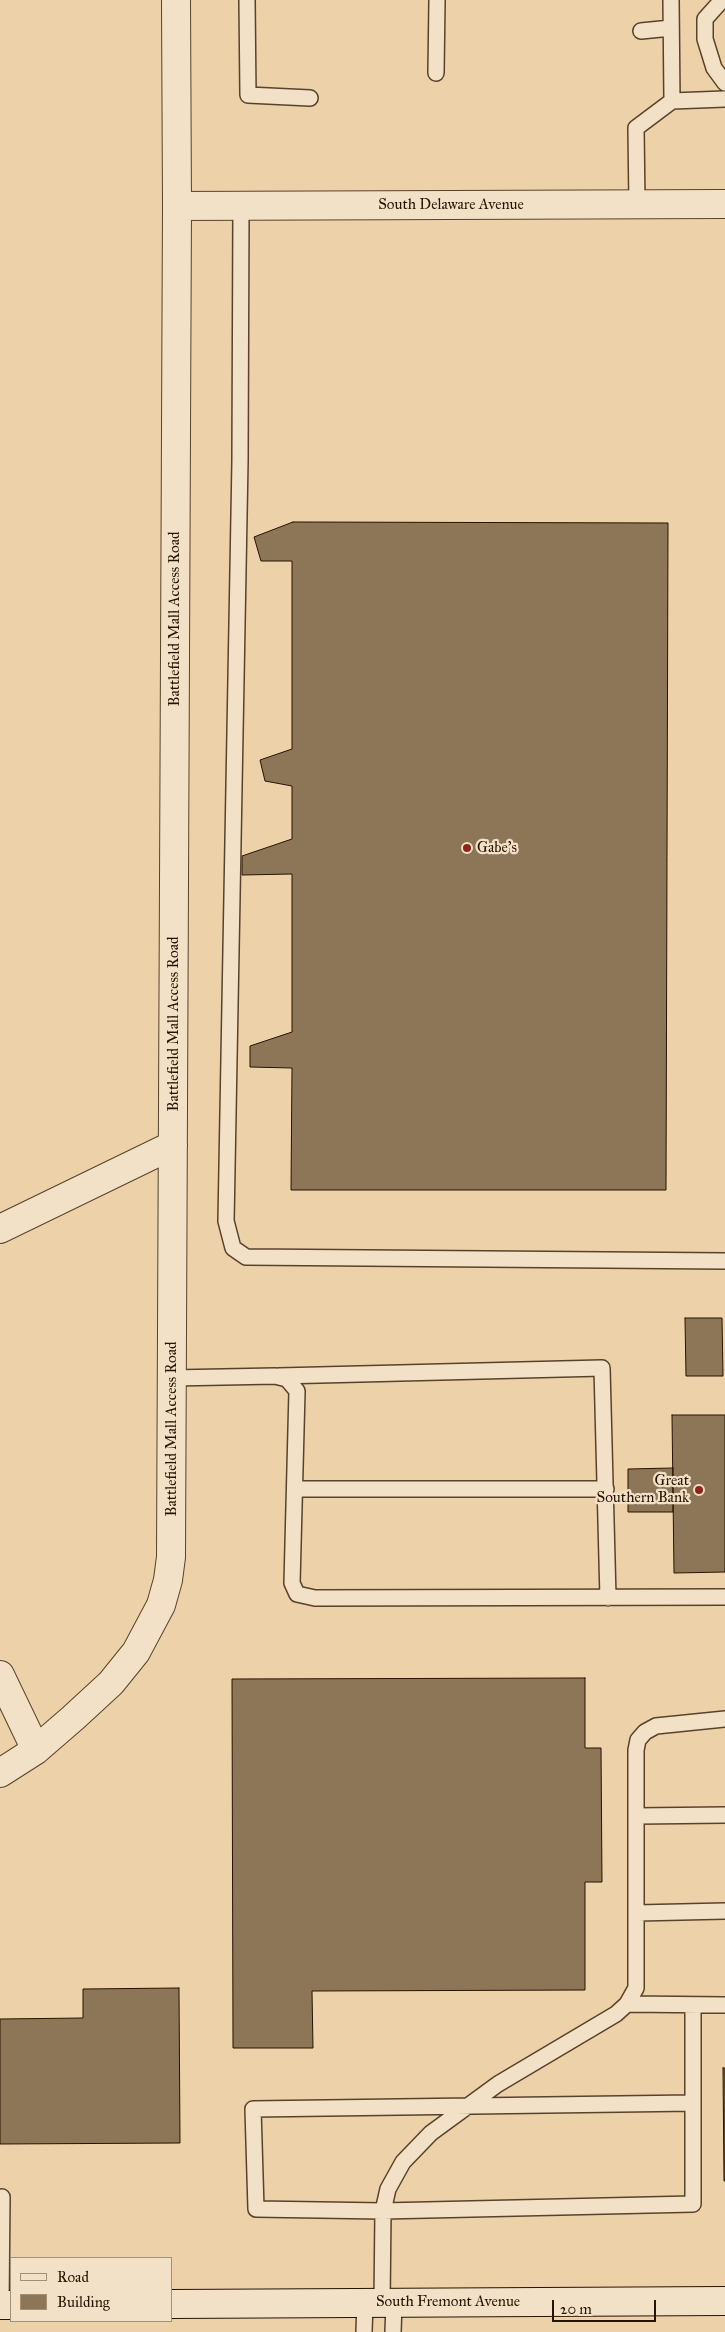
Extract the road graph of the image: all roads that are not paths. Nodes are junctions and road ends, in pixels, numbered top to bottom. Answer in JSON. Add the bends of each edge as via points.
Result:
{"nodes":[{"id":1,"x":176,"y":0,"type":"edge"},
{"id":2,"x":247,"y":0,"type":"edge"},
{"id":3,"x":437,"y":0,"type":"edge"},
{"id":4,"x":671,"y":0,"type":"edge"},
{"id":5,"x":722,"y":0,"type":"edge"},
{"id":6,"x":671,"y":28,"type":"junction"},
{"id":7,"x":640,"y":31,"type":"dead end"},
{"id":8,"x":436,"y":73,"type":"dead end"},
{"id":9,"x":725,"y":83,"type":"edge"},
{"id":10,"x":310,"y":98,"type":"dead end"},
{"id":11,"x":725,"y":99,"type":"edge"},
{"id":12,"x":672,"y":101,"type":"junction"},
{"id":13,"x":637,"y":204,"type":"junction"},
{"id":14,"x":725,"y":204,"type":"edge"},
{"id":15,"x":177,"y":206,"type":"junction"},
{"id":16,"x":241,"y":206,"type":"junction"},
{"id":17,"x":173,"y":1145,"type":"junction"},
{"id":18,"x":0,"y":1229,"type":"edge"},
{"id":19,"x":725,"y":1261,"type":"edge"},
{"id":20,"x":275,"y":1376,"type":"junction"},
{"id":21,"x":172,"y":1378,"type":"junction"},
{"id":22,"x":295,"y":1489,"type":"junction"},
{"id":23,"x":606,"y":1490,"type":"junction"},
{"id":24,"x":725,"y":1597,"type":"edge"},
{"id":25,"x":608,"y":1598,"type":"junction"},
{"id":26,"x":0,"y":1675,"type":"edge"},
{"id":27,"x":725,"y":1719,"type":"edge"},
{"id":28,"x":36,"y":1750,"type":"junction"},
{"id":29,"x":0,"y":1773,"type":"edge"},
{"id":30,"x":725,"y":1815,"type":"edge"},
{"id":31,"x":637,"y":1816,"type":"junction"},
{"id":32,"x":725,"y":1911,"type":"edge"},
{"id":33,"x":637,"y":1913,"type":"junction"},
{"id":34,"x":627,"y":2004,"type":"junction"},
{"id":35,"x":693,"y":2005,"type":"junction"},
{"id":36,"x":725,"y":2005,"type":"edge"},
{"id":37,"x":693,"y":2103,"type":"junction"},
{"id":38,"x":467,"y":2106,"type":"junction"},
{"id":39,"x":2,"y":2197,"type":"dead end"},
{"id":40,"x":384,"y":2211,"type":"junction"},
{"id":41,"x":725,"y":2301,"type":"edge"},
{"id":42,"x":380,"y":2303,"type":"junction"},
{"id":43,"x":172,"y":2304,"type":"edge"},
{"id":44,"x":4,"y":2305,"type":"edge"},
{"id":45,"x":364,"y":2332,"type":"edge"},
{"id":46,"x":393,"y":2332,"type":"edge"}],
"edges":[{"from":1,"to":15,"type":"street","name":"Battlefield Mall Access Road"},
{"from":2,"to":10,"type":"lane","via":[[248,95]]},
{"from":3,"to":8,"type":"lane"},
{"from":4,"to":6,"type":"lane"},
{"from":5,"to":9,"type":"lane","via":[[705,19],[705,39],[714,68]]},
{"from":6,"to":7,"type":"lane"},
{"from":6,"to":12,"type":"lane"},
{"from":11,"to":12,"type":"lane"},
{"from":12,"to":13,"type":"lane","via":[[636,128]]},
{"from":13,"to":14,"type":"street","name":"South Delaware Avenue"},
{"from":13,"to":16,"type":"street","name":"South Delaware Avenue"},
{"from":15,"to":16,"type":"street","name":"South Delaware Avenue"},
{"from":15,"to":17,"type":"street","name":"Battlefield Mall Access Road"},
{"from":16,"to":19,"type":"lane","via":[[240,461],[226,1221],[233,1248],[246,1257]]},
{"from":17,"to":18,"type":"street"},
{"from":17,"to":21,"type":"street","name":"Battlefield Mall Access Road"},
{"from":20,"to":21,"type":"lane"},
{"from":20,"to":22,"type":"lane","via":[[287,1380],[297,1391]]},
{"from":20,"to":23,"type":"lane","via":[[602,1368]]},
{"from":21,"to":28,"type":"street","name":"Battlefield Mall Access Road","via":[[171,1557],[161,1605],[136,1652],[111,1683]]},
{"from":22,"to":23,"type":"lane"},
{"from":22,"to":25,"type":"lane","via":[[292,1583],[297,1594],[315,1598]]},
{"from":23,"to":25,"type":"lane"},
{"from":24,"to":25,"type":"lane"},
{"from":26,"to":28,"type":"street"},
{"from":27,"to":31,"type":"lane","via":[[671,1723],[645,1732],[638,1740],[636,1750]]},
{"from":28,"to":29,"type":"street","name":"Battlefield Mall Access Road"},
{"from":30,"to":31,"type":"lane"},
{"from":31,"to":33,"type":"lane"},
{"from":32,"to":33,"type":"lane"},
{"from":33,"to":34,"type":"lane","via":[[636,1988]]},
{"from":34,"to":35,"type":"lane"},
{"from":34,"to":38,"type":"lane","via":[[616,2014]]},
{"from":35,"to":36,"type":"lane"},
{"from":35,"to":37,"type":"lane"},
{"from":37,"to":38,"type":"lane"},
{"from":37,"to":40,"type":"lane","via":[[693,2204]]},
{"from":38,"to":40,"type":"lane","via":[[431,2133],[403,2162],[388,2189]]},
{"from":38,"to":40,"type":"lane","via":[[253,2109],[256,2209]]},
{"from":39,"to":44,"type":"lane"},
{"from":40,"to":42,"type":"lane"},
{"from":41,"to":42,"type":"street","name":"South Fremont Avenue"},
{"from":42,"to":43,"type":"street","name":"South Fremont Avenue"},
{"from":42,"to":45,"type":"lane"},
{"from":42,"to":46,"type":"lane"}]}
